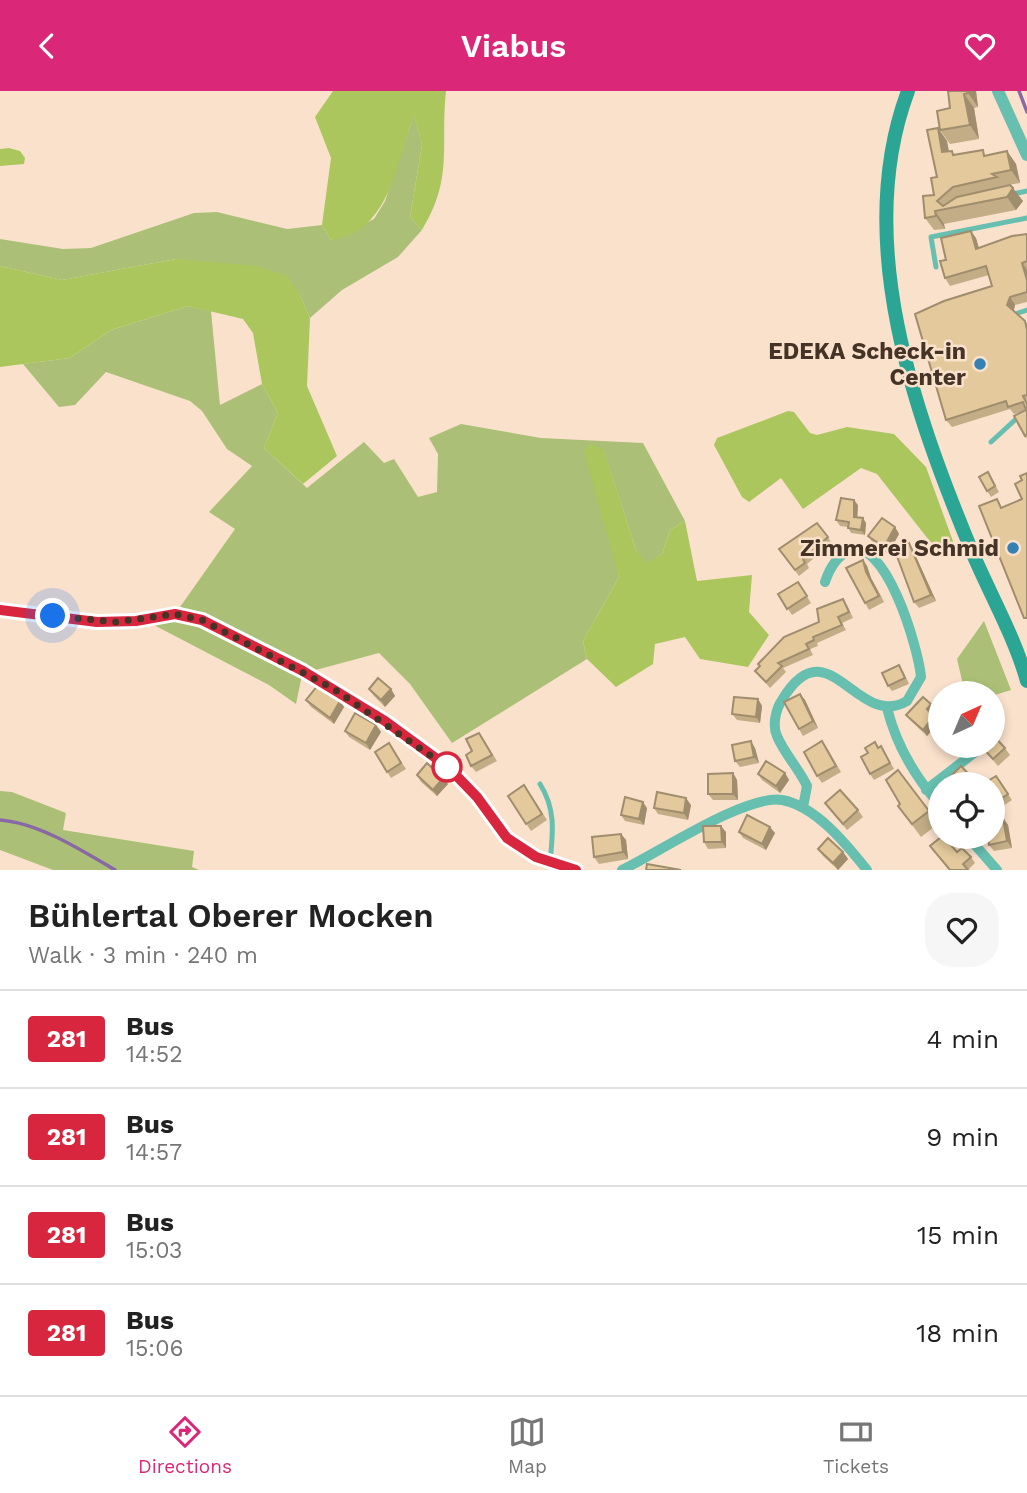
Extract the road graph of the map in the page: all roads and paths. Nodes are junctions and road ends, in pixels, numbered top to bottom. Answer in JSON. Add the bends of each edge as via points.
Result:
{"nodes":[{"id":1,"x":908,"y":91,"type":"edge"},
{"id":2,"x":998,"y":91,"type":"edge"},
{"id":3,"x":1027,"y":155,"type":"edge"},
{"id":4,"x":1027,"y":191,"type":"edge"},
{"id":5,"x":1002,"y":197,"type":"edge"},
{"id":6,"x":1027,"y":218,"type":"edge"},
{"id":7,"x":936,"y":267,"type":"dead end"},
{"id":8,"x":1027,"y":310,"type":"edge"},
{"id":9,"x":1018,"y":313,"type":"edge"},
{"id":10,"x":1027,"y":415,"type":"edge"},
{"id":11,"x":991,"y":442,"type":"dead end"},
{"id":12,"x":825,"y":582,"type":"dead end"},
{"id":13,"x":0,"y":610,"type":"edge"},
{"id":14,"x":1027,"y":681,"type":"edge"},
{"id":15,"x":887,"y":708,"type":"junction"},
{"id":16,"x":967,"y":758,"type":"edge"},
{"id":17,"x":540,"y":783,"type":"dead end"},
{"id":18,"x":926,"y":790,"type":"joint"},
{"id":19,"x":803,"y":807,"type":"junction"},
{"id":20,"x":978,"y":849,"type":"edge"},
{"id":21,"x":550,"y":862,"type":"junction"},
{"id":22,"x":576,"y":870,"type":"edge"},
{"id":23,"x":622,"y":870,"type":"edge"},
{"id":24,"x":867,"y":870,"type":"edge"},
{"id":25,"x":996,"y":870,"type":"edge"}],
"edges":[{"from":1,"to":14,"type":"main road","via":[[890,171],[887,234],[899,331],[918,411]]},
{"from":2,"to":3,"type":"street"},
{"from":4,"to":5,"type":"lane"},
{"from":6,"to":7,"type":"lane","via":[[931,237]]},
{"from":8,"to":9,"type":"lane"},
{"from":10,"to":11,"type":"lane"},
{"from":12,"to":15,"type":"street","via":[[836,560],[859,549],[877,559],[887,577],[912,630],[921,677],[907,701]]},
{"from":13,"to":21,"type":"street","via":[[97,622],[175,614],[202,620],[303,671],[385,721],[448,767],[507,838]]},
{"from":15,"to":18,"type":"street","via":[[892,728]]},
{"from":15,"to":19,"type":"street","via":[[866,701],[831,673],[816,671],[791,684],[779,704],[776,735],[807,786]]},
{"from":16,"to":18,"type":"street"},
{"from":17,"to":21,"type":"lane","via":[[550,799],[553,819]]},
{"from":19,"to":23,"type":"street","via":[[781,799],[738,809]]},
{"from":19,"to":24,"type":"street"},
{"from":20,"to":25,"type":"street"},
{"from":21,"to":22,"type":"street"}]}
